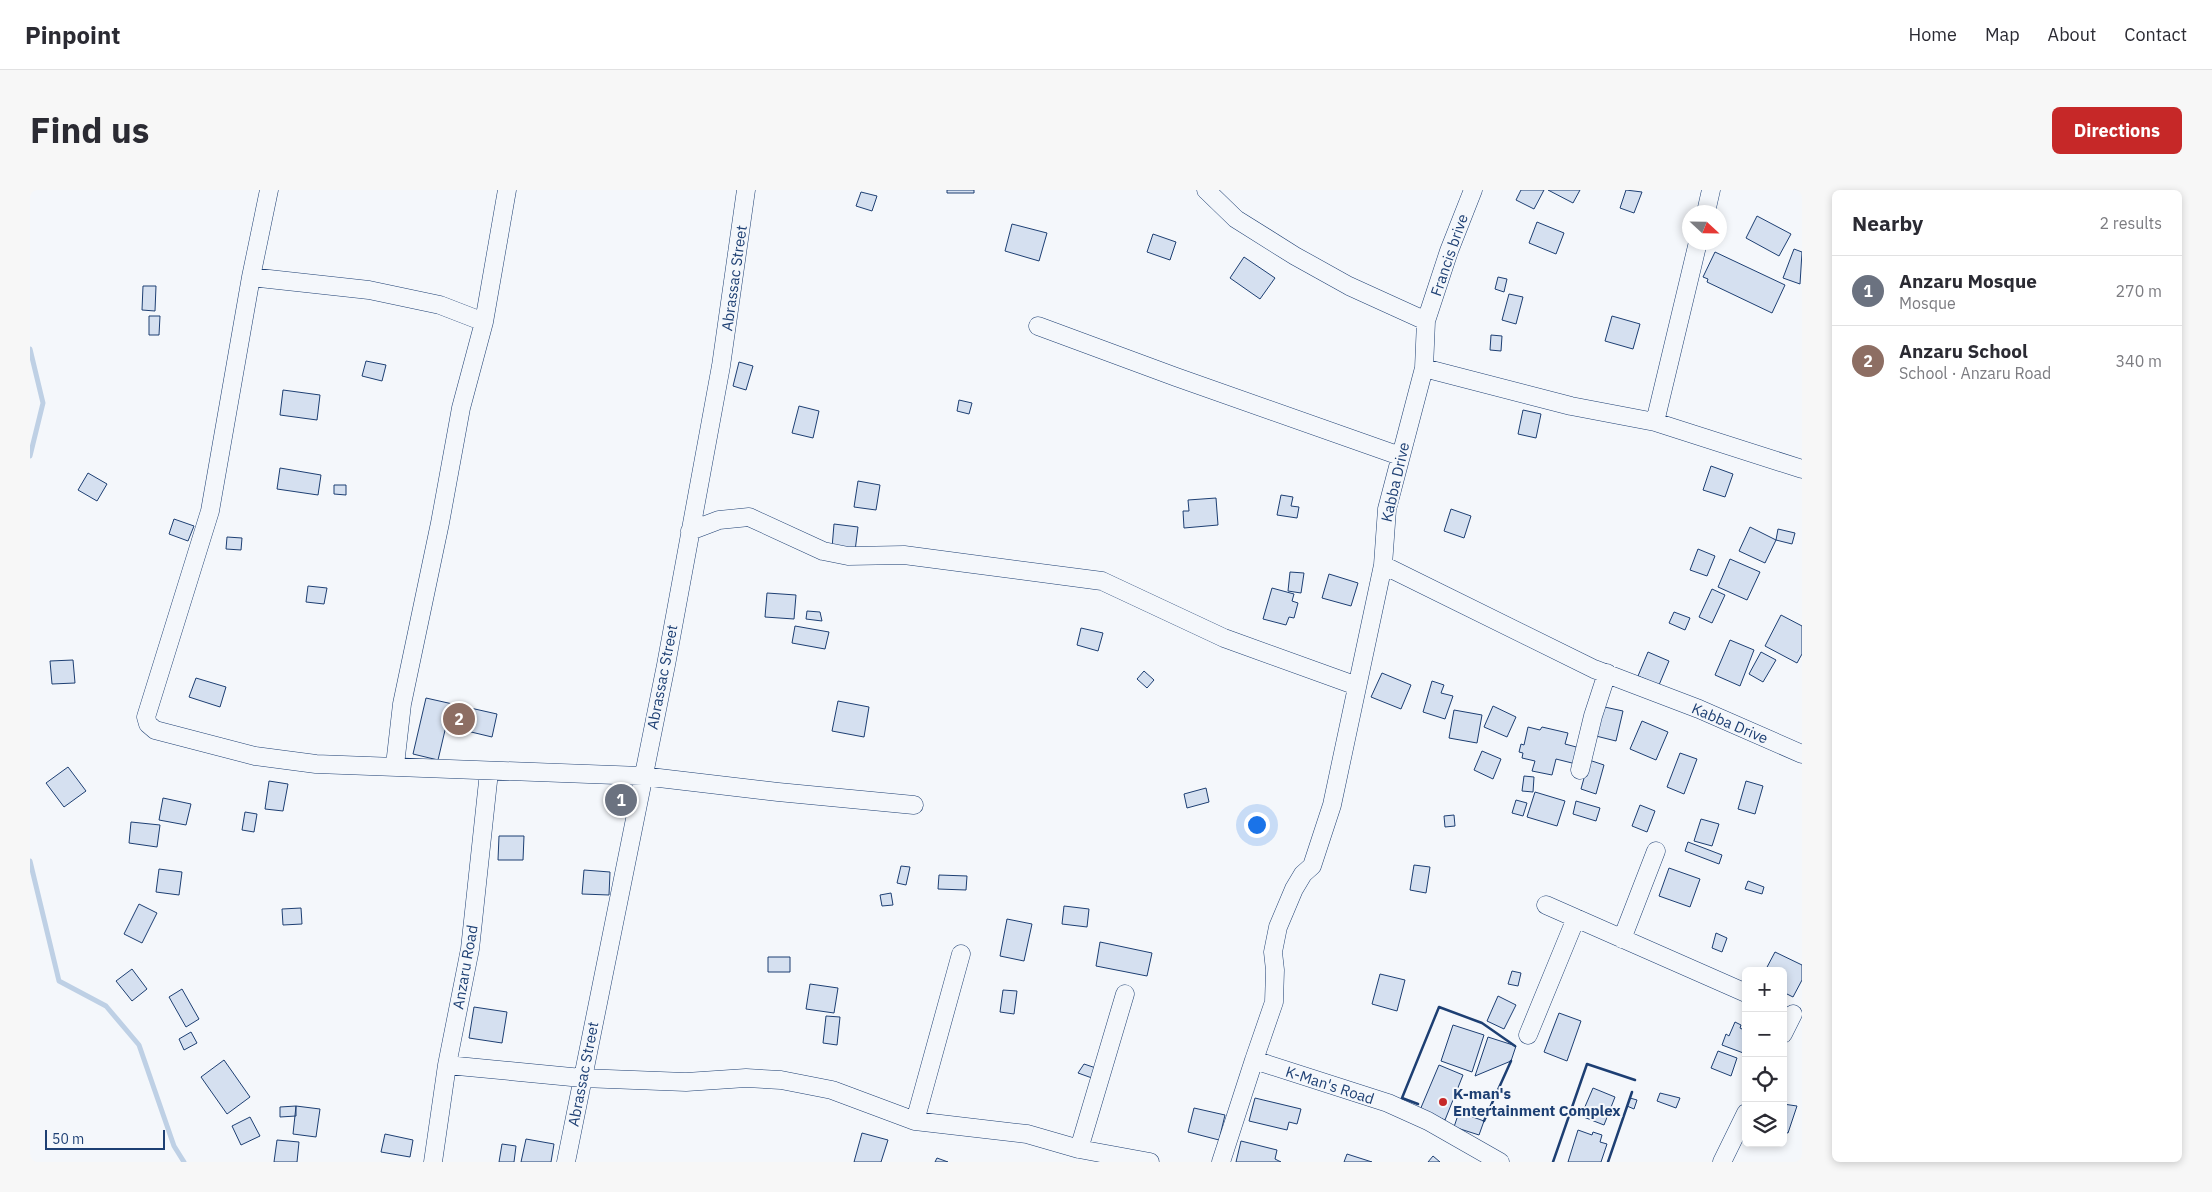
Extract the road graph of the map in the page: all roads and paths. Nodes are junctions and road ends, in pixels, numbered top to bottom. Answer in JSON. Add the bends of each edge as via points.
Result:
{"nodes":[{"id":1,"x":269,"y":190,"type":"edge"},
{"id":2,"x":507,"y":190,"type":"edge"},
{"id":3,"x":746,"y":190,"type":"edge"},
{"id":4,"x":1206,"y":190,"type":"edge"},
{"id":5,"x":1473,"y":190,"type":"edge"},
{"id":6,"x":1711,"y":190,"type":"edge"},
{"id":7,"x":1708,"y":205,"type":"edge"},
{"id":8,"x":1696,"y":250,"type":"edge"},
{"id":9,"x":251,"y":277,"type":"junction"},
{"id":10,"x":1426,"y":321,"type":"junction"},
{"id":11,"x":484,"y":322,"type":"junction"},
{"id":12,"x":1038,"y":326,"type":"dead end"},
{"id":13,"x":1424,"y":368,"type":"junction"},
{"id":14,"x":1655,"y":422,"type":"junction"},
{"id":15,"x":1400,"y":456,"type":"junction"},
{"id":16,"x":1801,"y":465,"type":"edge"},
{"id":17,"x":690,"y":531,"type":"junction"},
{"id":18,"x":1383,"y":565,"type":"junction"},
{"id":19,"x":1607,"y":673,"type":"junction"},
{"id":20,"x":1357,"y":686,"type":"junction"},
{"id":21,"x":1802,"y":754,"type":"edge"},
{"id":22,"x":395,"y":765,"type":"junction"},
{"id":23,"x":1580,"y":770,"type":"dead end"},
{"id":24,"x":489,"y":772,"type":"junction"},
{"id":25,"x":642,"y":776,"type":"junction"},
{"id":26,"x":914,"y":805,"type":"dead end"},
{"id":27,"x":1656,"y":852,"type":"dead end"},
{"id":28,"x":1546,"y":905,"type":"dead end"},
{"id":29,"x":1576,"y":918,"type":"junction"},
{"id":30,"x":1622,"y":939,"type":"junction"},
{"id":31,"x":961,"y":954,"type":"dead end"},
{"id":32,"x":1742,"y":991,"type":"edge"},
{"id":33,"x":1125,"y":994,"type":"dead end"},
{"id":34,"x":1796,"y":1014,"type":"edge"},
{"id":35,"x":1787,"y":1028,"type":"edge"},
{"id":36,"x":1528,"y":1035,"type":"dead end"},
{"id":37,"x":1254,"y":1060,"type":"junction"},
{"id":38,"x":447,"y":1065,"type":"junction"},
{"id":39,"x":582,"y":1078,"type":"junction"},
{"id":40,"x":915,"y":1121,"type":"junction"},
{"id":41,"x":1742,"y":1121,"type":"edge"},
{"id":42,"x":1080,"y":1149,"type":"junction"},
{"id":43,"x":433,"y":1162,"type":"edge"},
{"id":44,"x":566,"y":1162,"type":"edge"},
{"id":45,"x":1150,"y":1162,"type":"edge"},
{"id":46,"x":1221,"y":1162,"type":"edge"},
{"id":47,"x":1500,"y":1162,"type":"edge"},
{"id":48,"x":1722,"y":1162,"type":"edge"}],
"edges":[{"from":1,"to":9,"type":"street"},
{"from":2,"to":11,"type":"street"},
{"from":3,"to":17,"type":"street","name":"Abrassac Street","via":[[721,366]]},
{"from":4,"to":10,"type":"street","via":[[1236,220],[1295,256],[1349,286]]},
{"from":5,"to":10,"type":"street","name":"Francis brive"},
{"from":6,"to":7,"type":"street"},
{"from":8,"to":14,"type":"street"},
{"from":9,"to":11,"type":"street","via":[[369,290],[440,305]]},
{"from":9,"to":22,"type":"street","via":[[210,511],[146,717],[148,724],[155,730],[255,756],[316,764]]},
{"from":10,"to":13,"type":"street","name":"Kabba Drive"},
{"from":11,"to":22,"type":"street","via":[[461,408],[402,704]]},
{"from":12,"to":15,"type":"street"},
{"from":13,"to":14,"type":"street","via":[[1572,406]]},
{"from":13,"to":15,"type":"street","name":"Kabba Drive"},
{"from":14,"to":16,"type":"street"},
{"from":15,"to":18,"type":"street","name":"Kabba Drive","via":[[1387,509]]},
{"from":17,"to":20,"type":"street","via":[[719,520],[749,517],[823,551],[848,556],[904,555],[1102,581],[1224,638]]},
{"from":17,"to":25,"type":"street","name":"Abrassac Street"},
{"from":18,"to":19,"type":"street","name":"Kabba Drive"},
{"from":18,"to":20,"type":"street"},
{"from":19,"to":21,"type":"street","name":"Kabba Drive"},
{"from":19,"to":23,"type":"street"},
{"from":20,"to":37,"type":"street","via":[[1332,805],[1312,866],[1294,889],[1278,927],[1273,952],[1274,1002]]},
{"from":22,"to":24,"type":"street"},
{"from":24,"to":25,"type":"street"},
{"from":24,"to":38,"type":"street","name":"Anzaru Road","via":[[470,949]]},
{"from":25,"to":26,"type":"street"},
{"from":25,"to":39,"type":"street","name":"Abrassac Street"},
{"from":27,"to":30,"type":"street"},
{"from":28,"to":29,"type":"street"},
{"from":29,"to":30,"type":"street"},
{"from":29,"to":36,"type":"street"},
{"from":30,"to":32,"type":"street"},
{"from":31,"to":40,"type":"street"},
{"from":33,"to":42,"type":"street"},
{"from":34,"to":35,"type":"street"},
{"from":37,"to":46,"type":"street"},
{"from":37,"to":47,"type":"street","name":"K-Man's Road","via":[[1388,1103],[1428,1121]]},
{"from":38,"to":39,"type":"street"},
{"from":38,"to":43,"type":"street","name":"Anzaru Road"},
{"from":39,"to":40,"type":"street","via":[[686,1082],[746,1078],[781,1080],[832,1090]]},
{"from":39,"to":44,"type":"street","name":"Abrassac Street"},
{"from":40,"to":42,"type":"street","via":[[1027,1134]]},
{"from":41,"to":48,"type":"street"},
{"from":42,"to":45,"type":"street"}]}
